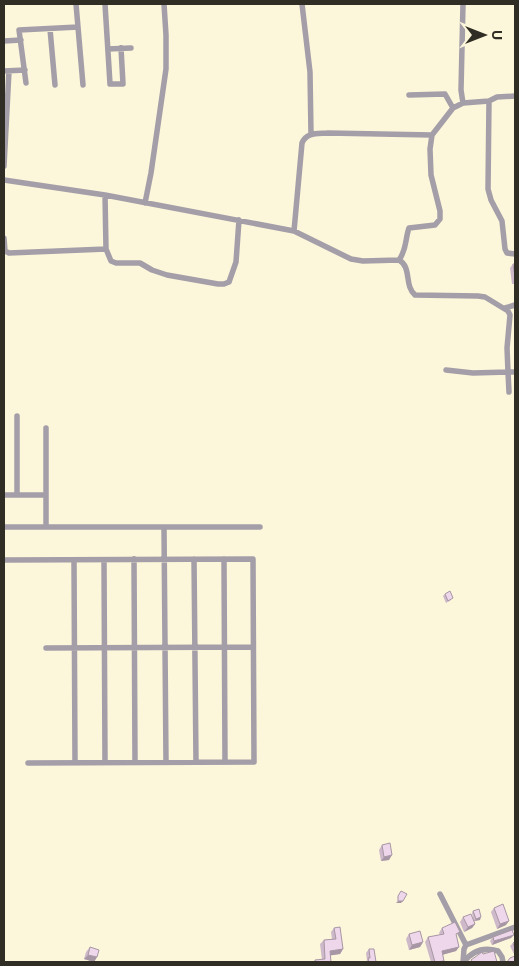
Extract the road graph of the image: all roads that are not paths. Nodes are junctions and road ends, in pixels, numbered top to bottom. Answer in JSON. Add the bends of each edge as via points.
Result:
{"nodes":[{"id":1,"x":76,"y":4,"type":"edge"},
{"id":2,"x":105,"y":4,"type":"edge"},
{"id":3,"x":164,"y":4,"type":"edge"},
{"id":4,"x":302,"y":4,"type":"edge"},
{"id":5,"x":463,"y":4,"type":"edge"},
{"id":6,"x":78,"y":27,"type":"junction"},
{"id":7,"x":50,"y":29,"type":"junction"},
{"id":8,"x":21,"y":40,"type":"junction"},
{"id":9,"x":4,"y":41,"type":"edge"},
{"id":10,"x":121,"y":48,"type":"junction"},
{"id":11,"x":131,"y":48,"type":"dead end"},
{"id":12,"x":108,"y":49,"type":"junction"},
{"id":13,"x":24,"y":70,"type":"junction"},
{"id":14,"x":6,"y":71,"type":"edge"},
{"id":15,"x":26,"y":82,"type":"dead end"},
{"id":16,"x":83,"y":85,"type":"dead end"},
{"id":17,"x":55,"y":86,"type":"dead end"},
{"id":18,"x":409,"y":95,"type":"dead end"},
{"id":19,"x":515,"y":96,"type":"edge"},
{"id":20,"x":489,"y":102,"type":"junction"},
{"id":21,"x":463,"y":103,"type":"junction"},
{"id":22,"x":454,"y":108,"type":"junction"},
{"id":23,"x":311,"y":134,"type":"junction"},
{"id":24,"x":432,"y":134,"type":"junction"},
{"id":25,"x":4,"y":166,"type":"edge"},
{"id":26,"x":4,"y":180,"type":"edge"},
{"id":27,"x":105,"y":195,"type":"junction"},
{"id":28,"x":145,"y":203,"type":"junction"},
{"id":29,"x":239,"y":220,"type":"junction"},
{"id":30,"x":294,"y":231,"type":"junction"},
{"id":31,"x":4,"y":238,"type":"edge"},
{"id":32,"x":106,"y":249,"type":"junction"},
{"id":33,"x":515,"y":254,"type":"edge"},
{"id":34,"x":399,"y":260,"type":"junction"},
{"id":35,"x":515,"y":305,"type":"edge"},
{"id":36,"x":505,"y":308,"type":"junction"},
{"id":37,"x":446,"y":370,"type":"dead end"},
{"id":38,"x":508,"y":372,"type":"junction"},
{"id":39,"x":515,"y":372,"type":"edge"},
{"id":40,"x":509,"y":392,"type":"dead end"},
{"id":41,"x":17,"y":416,"type":"dead end"},
{"id":42,"x":46,"y":428,"type":"dead end"},
{"id":43,"x":4,"y":495,"type":"edge"},
{"id":44,"x":17,"y":495,"type":"junction"},
{"id":45,"x":46,"y":495,"type":"junction"},
{"id":46,"x":4,"y":527,"type":"edge"},
{"id":47,"x":46,"y":527,"type":"junction"},
{"id":48,"x":164,"y":527,"type":"junction"},
{"id":49,"x":260,"y":527,"type":"dead end"},
{"id":50,"x":165,"y":559,"type":"junction"},
{"id":51,"x":194,"y":559,"type":"junction"},
{"id":52,"x":224,"y":559,"type":"junction"},
{"id":53,"x":4,"y":560,"type":"edge"},
{"id":54,"x":74,"y":560,"type":"junction"},
{"id":55,"x":104,"y":560,"type":"junction"},
{"id":56,"x":134,"y":560,"type":"junction"},
{"id":57,"x":195,"y":647,"type":"junction"},
{"id":58,"x":224,"y":647,"type":"junction"},
{"id":59,"x":253,"y":647,"type":"junction"},
{"id":60,"x":46,"y":648,"type":"dead end"},
{"id":61,"x":75,"y":648,"type":"junction"},
{"id":62,"x":104,"y":648,"type":"junction"},
{"id":63,"x":134,"y":648,"type":"junction"},
{"id":64,"x":165,"y":648,"type":"junction"},
{"id":65,"x":75,"y":762,"type":"junction"},
{"id":66,"x":105,"y":762,"type":"junction"},
{"id":67,"x":135,"y":762,"type":"junction"},
{"id":68,"x":166,"y":762,"type":"junction"},
{"id":69,"x":196,"y":762,"type":"junction"},
{"id":70,"x":225,"y":762,"type":"junction"},
{"id":71,"x":28,"y":763,"type":"dead end"},
{"id":72,"x":440,"y":894,"type":"dead end"},
{"id":73,"x":515,"y":928,"type":"edge"},
{"id":74,"x":466,"y":945,"type":"junction"},
{"id":75,"x":464,"y":962,"type":"edge"},
{"id":76,"x":502,"y":962,"type":"edge"}],
"edges":[{"from":1,"to":6,"type":"street"},
{"from":2,"to":12,"type":"street"},
{"from":3,"to":28,"type":"street","via":[[166,69]]},
{"from":4,"to":23,"type":"street","via":[[310,72]]},
{"from":5,"to":21,"type":"street"},
{"from":6,"to":7,"type":"street"},
{"from":6,"to":16,"type":"street"},
{"from":7,"to":8,"type":"street","via":[[20,30]]},
{"from":7,"to":17,"type":"street"},
{"from":8,"to":9,"type":"street"},
{"from":8,"to":13,"type":"street"},
{"from":10,"to":11,"type":"street"},
{"from":10,"to":12,"type":"street"},
{"from":10,"to":12,"type":"street","via":[[123,84],[110,84]]},
{"from":13,"to":14,"type":"street"},
{"from":13,"to":15,"type":"street"},
{"from":14,"to":25,"type":"street"},
{"from":18,"to":22,"type":"street","via":[[445,94]]},
{"from":19,"to":20,"type":"street","via":[[497,97]]},
{"from":20,"to":21,"type":"street"},
{"from":20,"to":33,"type":"street","via":[[488,189],[502,221],[505,249],[507,253]]},
{"from":21,"to":22,"type":"street"},
{"from":22,"to":24,"type":"street"},
{"from":23,"to":24,"type":"street"},
{"from":23,"to":30,"type":"street","via":[[302,143]]},
{"from":24,"to":34,"type":"street","via":[[430,175],[440,219],[435,225],[409,228],[404,254]]},
{"from":26,"to":27,"type":"street"},
{"from":27,"to":28,"type":"street"},
{"from":27,"to":32,"type":"street"},
{"from":28,"to":29,"type":"street"},
{"from":29,"to":30,"type":"street"},
{"from":29,"to":32,"type":"street","via":[[236,262],[229,282],[224,284],[167,275],[140,263],[116,263],[111,261]]},
{"from":30,"to":34,"type":"street","via":[[351,259]]},
{"from":31,"to":32,"type":"street","via":[[5,251],[9,253]]},
{"from":34,"to":36,"type":"street","via":[[406,266],[411,288],[416,294],[485,297]]},
{"from":35,"to":36,"type":"street"},
{"from":36,"to":38,"type":"street","via":[[510,315]]},
{"from":37,"to":38,"type":"street"},
{"from":38,"to":39,"type":"street"},
{"from":38,"to":40,"type":"street"},
{"from":41,"to":44,"type":"street"},
{"from":42,"to":45,"type":"street"},
{"from":43,"to":44,"type":"street"},
{"from":44,"to":45,"type":"street"},
{"from":45,"to":47,"type":"street"},
{"from":46,"to":47,"type":"street"},
{"from":47,"to":48,"type":"street"},
{"from":48,"to":49,"type":"street"},
{"from":48,"to":50,"type":"street"},
{"from":50,"to":51,"type":"street"},
{"from":50,"to":56,"type":"street"},
{"from":50,"to":64,"type":"street"},
{"from":51,"to":52,"type":"street"},
{"from":51,"to":57,"type":"street"},
{"from":52,"to":58,"type":"street"},
{"from":52,"to":59,"type":"street","via":[[253,559]]},
{"from":53,"to":54,"type":"street"},
{"from":54,"to":55,"type":"street"},
{"from":54,"to":61,"type":"street"},
{"from":55,"to":56,"type":"street"},
{"from":55,"to":62,"type":"street"},
{"from":56,"to":63,"type":"street"},
{"from":57,"to":58,"type":"street"},
{"from":57,"to":64,"type":"street"},
{"from":57,"to":69,"type":"street"},
{"from":58,"to":59,"type":"street"},
{"from":58,"to":70,"type":"street"},
{"from":59,"to":70,"type":"street","via":[[254,762]]},
{"from":60,"to":61,"type":"street"},
{"from":61,"to":62,"type":"street"},
{"from":61,"to":65,"type":"street"},
{"from":62,"to":63,"type":"street"},
{"from":62,"to":66,"type":"street"},
{"from":63,"to":64,"type":"street"},
{"from":63,"to":67,"type":"street"},
{"from":64,"to":68,"type":"street"},
{"from":65,"to":66,"type":"street"},
{"from":65,"to":71,"type":"street"},
{"from":66,"to":67,"type":"street"},
{"from":67,"to":68,"type":"street"},
{"from":68,"to":69,"type":"street"},
{"from":69,"to":70,"type":"street"},
{"from":72,"to":74,"type":"street"},
{"from":73,"to":74,"type":"street"},
{"from":74,"to":75,"type":"street"},
{"from":75,"to":76,"type":"street","via":[[468,956],[484,949],[498,951]]}]}
